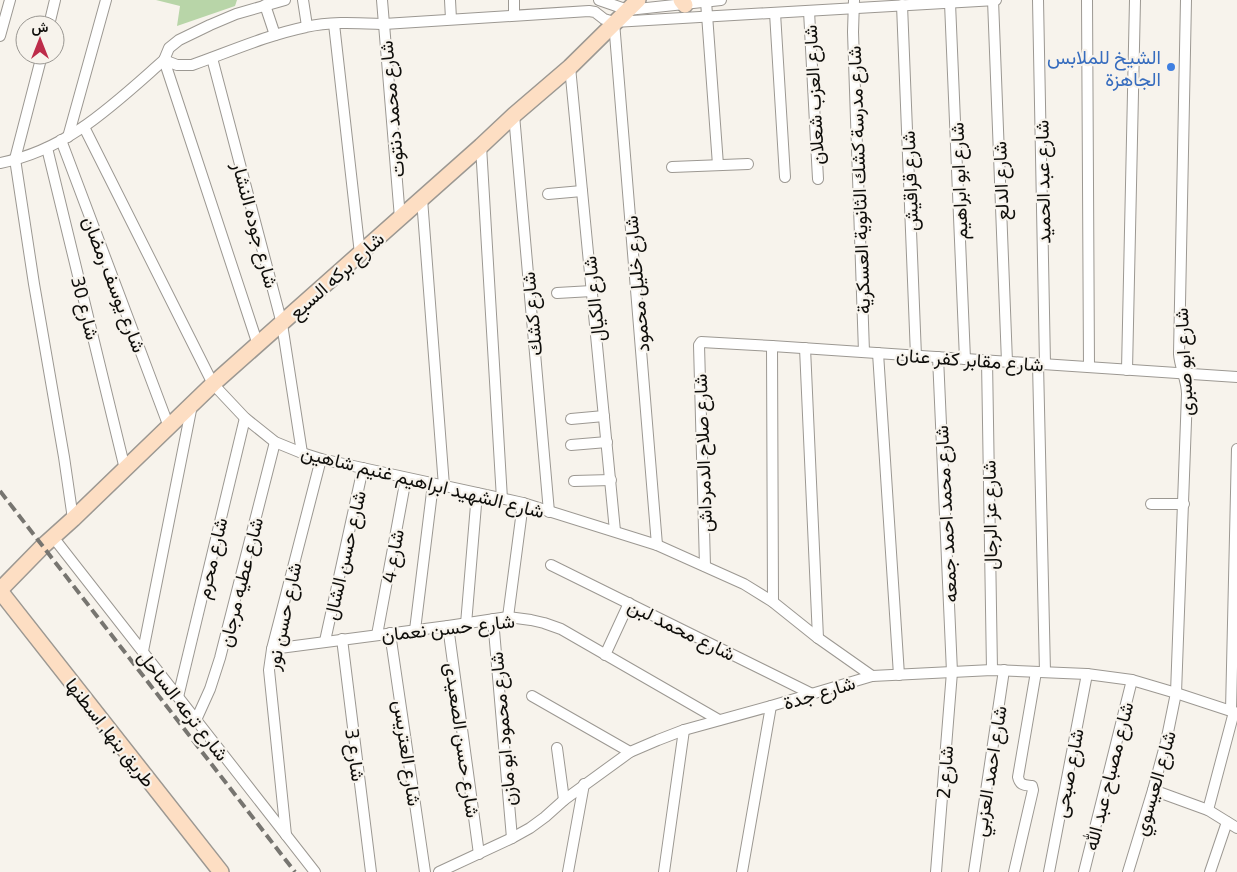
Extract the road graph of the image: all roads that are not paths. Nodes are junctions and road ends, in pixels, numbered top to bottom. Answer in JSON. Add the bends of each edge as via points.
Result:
{"nodes":[{"id":1,"x":10,"y":0,"type":"edge"},
{"id":2,"x":55,"y":0,"type":"edge"},
{"id":3,"x":106,"y":0,"type":"edge"},
{"id":4,"x":285,"y":0,"type":"edge"},
{"id":5,"x":303,"y":0,"type":"edge"},
{"id":6,"x":382,"y":0,"type":"edge"},
{"id":7,"x":450,"y":0,"type":"edge"},
{"id":8,"x":514,"y":0,"type":"edge"},
{"id":9,"x":593,"y":0,"type":"edge"},
{"id":10,"x":600,"y":0,"type":"edge"},
{"id":11,"x":721,"y":0,"type":"edge"},
{"id":12,"x":994,"y":0,"type":"edge"},
{"id":13,"x":1038,"y":0,"type":"edge"},
{"id":14,"x":1087,"y":0,"type":"edge"},
{"id":15,"x":1135,"y":0,"type":"edge"},
{"id":16,"x":1186,"y":0,"type":"edge"},
{"id":17,"x":683,"y":2,"type":"edge"},
{"id":18,"x":706,"y":2,"type":"junction"},
{"id":19,"x":950,"y":3,"type":"junction"},
{"id":20,"x":854,"y":4,"type":"edge"},
{"id":21,"x":266,"y":5,"type":"junction"},
{"id":22,"x":633,"y":5,"type":"edge"},
{"id":23,"x":902,"y":6,"type":"junction"},
{"id":24,"x":589,"y":11,"type":"junction"},
{"id":25,"x":809,"y":11,"type":"junction"},
{"id":26,"x":775,"y":13,"type":"junction"},
{"id":27,"x":51,"y":15,"type":"edge"},
{"id":28,"x":514,"y":16,"type":"junction"},
{"id":29,"x":707,"y":16,"type":"junction"},
{"id":30,"x":451,"y":20,"type":"junction"},
{"id":31,"x":614,"y":22,"type":"junction"},
{"id":32,"x":334,"y":24,"type":"junction"},
{"id":33,"x":384,"y":24,"type":"junction"},
{"id":34,"x":307,"y":26,"type":"junction"},
{"id":35,"x":0,"y":36,"type":"edge"},
{"id":36,"x":275,"y":36,"type":"junction"},
{"id":37,"x":212,"y":58,"type":"junction"},
{"id":38,"x":164,"y":60,"type":"junction"},
{"id":39,"x":39,"y":65,"type":"edge"},
{"id":40,"x":570,"y":67,"type":"junction"},
{"id":41,"x":514,"y":115,"type":"junction"},
{"id":42,"x":84,"y":127,"type":"junction"},
{"id":43,"x":65,"y":138,"type":"junction"},
{"id":44,"x":481,"y":146,"type":"junction"},
{"id":45,"x":46,"y":148,"type":"junction"},
{"id":46,"x":15,"y":159,"type":"junction"},
{"id":47,"x":0,"y":163,"type":"edge"},
{"id":48,"x":748,"y":164,"type":"dead end"},
{"id":49,"x":718,"y":165,"type":"junction"},
{"id":50,"x":672,"y":166,"type":"dead end"},
{"id":51,"x":785,"y":176,"type":"dead end"},
{"id":52,"x":818,"y":179,"type":"dead end"},
{"id":53,"x":582,"y":191,"type":"junction"},
{"id":54,"x":548,"y":194,"type":"dead end"},
{"id":55,"x":422,"y":199,"type":"junction"},
{"id":56,"x":400,"y":218,"type":"junction"},
{"id":57,"x":360,"y":254,"type":"junction"},
{"id":58,"x":592,"y":291,"type":"junction"},
{"id":59,"x":558,"y":293,"type":"dead end"},
{"id":60,"x":282,"y":324,"type":"junction"},
{"id":61,"x":702,"y":341,"type":"joint"},
{"id":62,"x":258,"y":345,"type":"junction"},
{"id":63,"x":772,"y":346,"type":"junction"},
{"id":64,"x":805,"y":348,"type":"junction"},
{"id":65,"x":864,"y":352,"type":"junction"},
{"id":66,"x":878,"y":353,"type":"junction"},
{"id":67,"x":916,"y":356,"type":"junction"},
{"id":68,"x":938,"y":357,"type":"junction"},
{"id":69,"x":966,"y":359,"type":"junction"},
{"id":70,"x":987,"y":360,"type":"junction"},
{"id":71,"x":1007,"y":362,"type":"junction"},
{"id":72,"x":1041,"y":364,"type":"junction"},
{"id":73,"x":1089,"y":367,"type":"junction"},
{"id":74,"x":1127,"y":370,"type":"junction"},
{"id":75,"x":1184,"y":374,"type":"junction"},
{"id":76,"x":1237,"y":377,"type":"edge"},
{"id":77,"x":213,"y":384,"type":"junction"},
{"id":78,"x":192,"y":404,"type":"junction"},
{"id":79,"x":604,"y":416,"type":"junction"},
{"id":80,"x":245,"y":418,"type":"junction"},
{"id":81,"x":571,"y":418,"type":"dead end"},
{"id":82,"x":169,"y":427,"type":"junction"},
{"id":83,"x":275,"y":442,"type":"junction"},
{"id":84,"x":607,"y":442,"type":"junction"},
{"id":85,"x":571,"y":445,"type":"dead end"},
{"id":86,"x":1237,"y":449,"type":"edge"},
{"id":87,"x":302,"y":453,"type":"junction"},
{"id":88,"x":321,"y":459,"type":"junction"},
{"id":89,"x":363,"y":468,"type":"junction"},
{"id":90,"x":125,"y":469,"type":"junction"},
{"id":91,"x":406,"y":478,"type":"junction"},
{"id":92,"x":611,"y":480,"type":"junction"},
{"id":93,"x":574,"y":481,"type":"dead end"},
{"id":94,"x":433,"y":484,"type":"junction"},
{"id":95,"x":444,"y":486,"type":"junction"},
{"id":96,"x":477,"y":493,"type":"junction"},
{"id":97,"x":502,"y":499,"type":"junction"},
{"id":98,"x":523,"y":504,"type":"junction"},
{"id":99,"x":1151,"y":504,"type":"dead end"},
{"id":100,"x":1184,"y":504,"type":"junction"},
{"id":101,"x":549,"y":512,"type":"junction"},
{"id":102,"x":73,"y":520,"type":"junction"},
{"id":103,"x":616,"y":531,"type":"junction"},
{"id":104,"x":54,"y":537,"type":"junction"},
{"id":105,"x":657,"y":545,"type":"junction"},
{"id":106,"x":551,"y":565,"type":"dead end"},
{"id":107,"x":705,"y":566,"type":"junction"},
{"id":108,"x":3,"y":588,"type":"edge"},
{"id":109,"x":773,"y":602,"type":"junction"},
{"id":110,"x":629,"y":603,"type":"junction"},
{"id":111,"x":508,"y":617,"type":"junction"},
{"id":112,"x":492,"y":619,"type":"junction"},
{"id":113,"x":466,"y":624,"type":"junction"},
{"id":114,"x":448,"y":626,"type":"junction"},
{"id":115,"x":415,"y":630,"type":"junction"},
{"id":116,"x":390,"y":633,"type":"junction"},
{"id":117,"x":377,"y":635,"type":"junction"},
{"id":118,"x":818,"y":638,"type":"junction"},
{"id":119,"x":342,"y":639,"type":"junction"},
{"id":120,"x":324,"y":641,"type":"junction"},
{"id":121,"x":272,"y":649,"type":"junction"},
{"id":122,"x":142,"y":651,"type":"junction"},
{"id":123,"x":605,"y":654,"type":"junction"},
{"id":124,"x":992,"y":670,"type":"junction"},
{"id":125,"x":1004,"y":670,"type":"junction"},
{"id":126,"x":952,"y":672,"type":"junction"},
{"id":127,"x":1040,"y":672,"type":"junction"},
{"id":128,"x":1087,"y":674,"type":"junction"},
{"id":129,"x":899,"y":675,"type":"junction"},
{"id":130,"x":872,"y":676,"type":"junction"},
{"id":131,"x":1132,"y":680,"type":"junction"},
{"id":132,"x":1176,"y":693,"type":"junction"},
{"id":133,"x":812,"y":694,"type":"junction"},
{"id":134,"x":532,"y":696,"type":"dead end"},
{"id":135,"x":178,"y":697,"type":"junction"},
{"id":136,"x":771,"y":706,"type":"junction"},
{"id":137,"x":1234,"y":712,"type":"edge"},
{"id":138,"x":196,"y":720,"type":"junction"},
{"id":139,"x":719,"y":720,"type":"junction"},
{"id":140,"x":684,"y":730,"type":"junction"},
{"id":141,"x":558,"y":748,"type":"dead end"},
{"id":142,"x":630,"y":752,"type":"junction"},
{"id":143,"x":584,"y":784,"type":"junction"},
{"id":144,"x":1153,"y":790,"type":"junction"},
{"id":145,"x":564,"y":800,"type":"junction"},
{"id":146,"x":1208,"y":810,"type":"junction"},
{"id":147,"x":1226,"y":822,"type":"junction"},
{"id":148,"x":1237,"y":828,"type":"edge"},
{"id":149,"x":286,"y":835,"type":"junction"},
{"id":150,"x":512,"y":838,"type":"junction"},
{"id":151,"x":479,"y":854,"type":"junction"},
{"id":152,"x":221,"y":872,"type":"edge"},
{"id":153,"x":314,"y":872,"type":"edge"},
{"id":154,"x":371,"y":872,"type":"edge"},
{"id":155,"x":425,"y":872,"type":"edge"},
{"id":156,"x":438,"y":872,"type":"edge"},
{"id":157,"x":568,"y":872,"type":"edge"},
{"id":158,"x":664,"y":872,"type":"edge"},
{"id":159,"x":742,"y":872,"type":"edge"},
{"id":160,"x":936,"y":872,"type":"edge"},
{"id":161,"x":974,"y":872,"type":"edge"},
{"id":162,"x":1014,"y":872,"type":"edge"},
{"id":163,"x":1048,"y":872,"type":"edge"},
{"id":164,"x":1084,"y":872,"type":"edge"},
{"id":165,"x":1128,"y":872,"type":"edge"},
{"id":166,"x":1210,"y":872,"type":"edge"}],
"edges":[{"from":1,"to":35,"type":"street"},
{"from":2,"to":27,"type":"street"},
{"from":3,"to":43,"type":"street"},
{"from":4,"to":21,"type":"street"},
{"from":5,"to":34,"type":"street"},
{"from":6,"to":33,"type":"street","name":"شارع محمد دنتوت"},
{"from":7,"to":30,"type":"street"},
{"from":8,"to":28,"type":"street"},
{"from":9,"to":24,"type":"street"},
{"from":10,"to":22,"type":"street"},
{"from":11,"to":18,"type":"street"},
{"from":12,"to":19,"type":"street"},
{"from":12,"to":71,"type":"street","name":"شارع الدلع"},
{"from":13,"to":72,"type":"street","name":"شارع عبد الحميد"},
{"from":14,"to":73,"type":"street"},
{"from":15,"to":74,"type":"street"},
{"from":16,"to":75,"type":"street","name":"شارع ابو صبرى","via":[[1179,354]]},
{"from":17,"to":18,"type":"street"},
{"from":17,"to":22,"type":"street"},
{"from":18,"to":29,"type":"street"},
{"from":19,"to":23,"type":"street"},
{"from":19,"to":69,"type":"street","name":"شارع ابو ابراهيم"},
{"from":20,"to":23,"type":"street"},
{"from":20,"to":25,"type":"street"},
{"from":20,"to":65,"type":"street","name":"شارع مدرسة كشك الثانوية العسكرية"},
{"from":21,"to":36,"type":"street"},
{"from":21,"to":38,"type":"street","via":[[179,40],[169,48]]},
{"from":22,"to":31,"type":"main road","name":"شارع بركه السبع"},
{"from":23,"to":67,"type":"street","name":"شارع قراقيش"},
{"from":24,"to":28,"type":"street"},
{"from":24,"to":31,"type":"street"},
{"from":25,"to":26,"type":"street"},
{"from":25,"to":52,"type":"street","name":"شارع العزب شعلان"},
{"from":26,"to":29,"type":"street"},
{"from":26,"to":51,"type":"street"},
{"from":28,"to":30,"type":"street"},
{"from":29,"to":31,"type":"street"},
{"from":29,"to":49,"type":"street"},
{"from":30,"to":33,"type":"street"},
{"from":31,"to":40,"type":"main road","name":"شارع بركه السبع"},
{"from":31,"to":105,"type":"street","name":"شارع خليل محمود"},
{"from":32,"to":33,"type":"street"},
{"from":32,"to":34,"type":"street"},
{"from":32,"to":57,"type":"street"},
{"from":33,"to":56,"type":"street","name":"شارع محمد دنتوت"},
{"from":34,"to":36,"type":"street"},
{"from":36,"to":37,"type":"street"},
{"from":37,"to":38,"type":"street","via":[[184,66]]},
{"from":37,"to":60,"type":"street","name":"شارع جوده النشار"},
{"from":38,"to":42,"type":"street"},
{"from":38,"to":62,"type":"street"},
{"from":39,"to":46,"type":"street"},
{"from":40,"to":41,"type":"main road","name":"شارع بركه السبع"},
{"from":40,"to":53,"type":"street","name":"شارع الكيال"},
{"from":41,"to":44,"type":"main road","name":"شارع بركه السبع"},
{"from":41,"to":101,"type":"street","name":"شارع كشك"},
{"from":42,"to":43,"type":"street"},
{"from":42,"to":77,"type":"street","name":"شارع الشهيد ابراهيم غنيم شاهين"},
{"from":43,"to":45,"type":"street"},
{"from":43,"to":82,"type":"street","name":"شارع يوسف رمضان"},
{"from":44,"to":55,"type":"main road","name":"شارع بركه السبع"},
{"from":44,"to":97,"type":"street"},
{"from":45,"to":46,"type":"street"},
{"from":45,"to":90,"type":"street","name":"شارع 30"},
{"from":46,"to":47,"type":"street"},
{"from":46,"to":102,"type":"street"},
{"from":48,"to":49,"type":"street"},
{"from":49,"to":50,"type":"street"},
{"from":53,"to":54,"type":"street"},
{"from":53,"to":58,"type":"street","name":"شارع الكيال"},
{"from":55,"to":56,"type":"main road","name":"شارع بركه السبع"},
{"from":55,"to":95,"type":"street"},
{"from":56,"to":57,"type":"main road","name":"شارع بركه السبع"},
{"from":57,"to":60,"type":"main road","name":"شارع بركه السبع"},
{"from":58,"to":59,"type":"street"},
{"from":58,"to":79,"type":"street","name":"شارع الكيال"},
{"from":60,"to":62,"type":"main road","name":"شارع بركه السبع"},
{"from":60,"to":87,"type":"street","name":"شارع جوده النشار"},
{"from":61,"to":63,"type":"street","name":"شارع مقابر كفر عنان"},
{"from":61,"to":107,"type":"street","name":"شارع صلاح الدمرداش","via":[[699,345]]},
{"from":62,"to":77,"type":"main road","name":"شارع بركه السبع"},
{"from":63,"to":64,"type":"street","name":"شارع مقابر كفر عنان"},
{"from":63,"to":109,"type":"street"},
{"from":64,"to":65,"type":"street","name":"شارع مقابر كفر عنان"},
{"from":64,"to":118,"type":"street"},
{"from":65,"to":66,"type":"street","name":"شارع مقابر كفر عنان"},
{"from":66,"to":67,"type":"street","name":"شارع مقابر كفر عنان"},
{"from":66,"to":129,"type":"street"},
{"from":67,"to":68,"type":"street","name":"شارع مقابر كفر عنان"},
{"from":68,"to":69,"type":"street","name":"شارع مقابر كفر عنان"},
{"from":68,"to":126,"type":"street","name":"شارع محمد احمد جمعه"},
{"from":69,"to":70,"type":"street","name":"شارع مقابر كفر عنان"},
{"from":70,"to":71,"type":"street","name":"شارع مقابر كفر عنان"},
{"from":70,"to":124,"type":"street","name":"شارع عز الرجال"},
{"from":71,"to":72,"type":"street","name":"شارع مقابر كفر عنان"},
{"from":72,"to":73,"type":"street","name":"شارع مقابر كفر عنان"},
{"from":72,"to":127,"type":"street","name":"شارع عبد الحميد"},
{"from":73,"to":74,"type":"street","name":"شارع مقابر كفر عنان"},
{"from":74,"to":75,"type":"street","name":"شارع مقابر كفر عنان"},
{"from":75,"to":76,"type":"street","name":"شارع مقابر كفر عنان"},
{"from":75,"to":100,"type":"street","name":"شارع ابو صبرى","via":[[1187,394]]},
{"from":77,"to":78,"type":"main road","name":"شارع بركه السبع"},
{"from":77,"to":80,"type":"street","name":"شارع الشهيد ابراهيم غنيم شاهين"},
{"from":78,"to":82,"type":"main road","name":"شارع بركه السبع"},
{"from":78,"to":122,"type":"street"},
{"from":79,"to":81,"type":"street"},
{"from":79,"to":84,"type":"street","name":"شارع الكيال"},
{"from":80,"to":83,"type":"street","name":"شارع الشهيد ابراهيم غنيم شاهين"},
{"from":80,"to":135,"type":"street","name":"شارع محرم"},
{"from":82,"to":90,"type":"main road","name":"شارع بركه السبع"},
{"from":83,"to":87,"type":"street","name":"شارع الشهيد ابراهيم غنيم شاهين"},
{"from":83,"to":138,"type":"street","name":"شارع عطيه مرجان","via":[[220,658]]},
{"from":84,"to":85,"type":"street"},
{"from":84,"to":92,"type":"street","name":"شارع الكيال"},
{"from":86,"to":137,"type":"street"},
{"from":87,"to":88,"type":"street","name":"شارع الشهيد ابراهيم غنيم شاهين"},
{"from":88,"to":89,"type":"street","name":"شارع الشهيد ابراهيم غنيم شاهين"},
{"from":88,"to":121,"type":"street","name":"شارع حسن نور"},
{"from":89,"to":91,"type":"street","name":"شارع الشهيد ابراهيم غنيم شاهين"},
{"from":89,"to":120,"type":"street","name":"شارع حسن الشال"},
{"from":90,"to":102,"type":"main road","name":"شارع بركه السبع"},
{"from":91,"to":94,"type":"street","name":"شارع الشهيد ابراهيم غنيم شاهين"},
{"from":91,"to":117,"type":"street","name":"شارع 4"},
{"from":92,"to":93,"type":"street"},
{"from":92,"to":103,"type":"street","name":"شارع الكيال"},
{"from":94,"to":95,"type":"street","name":"شارع الشهيد ابراهيم غنيم شاهين"},
{"from":94,"to":115,"type":"street"},
{"from":95,"to":96,"type":"street","name":"شارع الشهيد ابراهيم غنيم شاهين"},
{"from":96,"to":97,"type":"street","name":"شارع الشهيد ابراهيم غنيم شاهين"},
{"from":96,"to":113,"type":"street"},
{"from":97,"to":98,"type":"street","name":"شارع الشهيد ابراهيم غنيم شاهين"},
{"from":98,"to":101,"type":"street","name":"شارع الشهيد ابراهيم غنيم شاهين"},
{"from":98,"to":111,"type":"street"},
{"from":99,"to":100,"type":"street"},
{"from":100,"to":132,"type":"street","name":"شارع ابو صبرى"},
{"from":101,"to":103,"type":"street","name":"شارع الشهيد ابراهيم غنيم شاهين"},
{"from":102,"to":104,"type":"main road","name":"شارع بركه السبع"},
{"from":103,"to":105,"type":"street","name":"شارع الشهيد ابراهيم غنيم شاهين"},
{"from":104,"to":108,"type":"main road","name":"شارع بركه السبع"},
{"from":104,"to":122,"type":"street","name":"شارع ترعه الساحل"},
{"from":105,"to":107,"type":"street","name":"شارع الشهيد ابراهيم غنيم شاهين"},
{"from":106,"to":110,"type":"street","name":"شارع محمد لبن"},
{"from":107,"to":109,"type":"street","name":"شارع الشهيد ابراهيم غنيم شاهين"},
{"from":108,"to":152,"type":"main road","name":"طريق بنها, اسطنها"},
{"from":109,"to":118,"type":"street","name":"شارع الشهيد ابراهيم غنيم شاهين"},
{"from":110,"to":123,"type":"street"},
{"from":110,"to":133,"type":"street","name":"شارع محمد لبن"},
{"from":111,"to":112,"type":"street","name":"شارع حسن نعمان"},
{"from":111,"to":123,"type":"street","name":"شارع حسن نعمان","via":[[544,622]]},
{"from":112,"to":113,"type":"street","name":"شارع حسن نعمان"},
{"from":112,"to":150,"type":"street","name":"شارع محمود ابو مازن"},
{"from":113,"to":114,"type":"street","name":"شارع حسن نعمان"},
{"from":114,"to":115,"type":"street","name":"شارع حسن نعمان"},
{"from":114,"to":151,"type":"street","name":"شارع حسن الصعيدى"},
{"from":115,"to":116,"type":"street","name":"شارع حسن نعمان"},
{"from":116,"to":117,"type":"street","name":"شارع حسن نعمان"},
{"from":116,"to":155,"type":"street","name":"شارع العتريس"},
{"from":117,"to":119,"type":"street","name":"شارع حسن نعمان"},
{"from":118,"to":130,"type":"street","name":"شارع الشهيد ابراهيم غنيم شاهين"},
{"from":119,"to":120,"type":"street","name":"شارع حسن نعمان"},
{"from":119,"to":154,"type":"street","name":"شارع 3"},
{"from":120,"to":121,"type":"street","name":"شارع حسن نعمان"},
{"from":121,"to":149,"type":"street","name":"شارع حسن نور","via":[[269,670]]},
{"from":122,"to":135,"type":"street","name":"شارع ترعه الساحل"},
{"from":123,"to":139,"type":"street","name":"شارع حسن نعمان"},
{"from":124,"to":125,"type":"street","name":"شارع جدة"},
{"from":124,"to":126,"type":"street","name":"شارع جدة"},
{"from":125,"to":127,"type":"street","name":"شارع جدة"},
{"from":125,"to":161,"type":"street","name":"شارع احمد العزبي"},
{"from":126,"to":129,"type":"street","name":"شارع جدة"},
{"from":126,"to":160,"type":"street","name":"شارع 2"},
{"from":127,"to":128,"type":"street","name":"شارع جدة"},
{"from":127,"to":162,"type":"street","name":"شارع عبد الحميد","via":[[1018,777],[1020,783],[1032,786],[1033,790]]},
{"from":128,"to":131,"type":"street","name":"شارع جدة"},
{"from":128,"to":163,"type":"street","name":"شارع صبحى"},
{"from":129,"to":130,"type":"street","name":"شارع جدة"},
{"from":130,"to":133,"type":"street","name":"شارع جدة"},
{"from":131,"to":132,"type":"street","name":"شارع جدة"},
{"from":131,"to":164,"type":"street","name":"شارع مصباح عبد الله"},
{"from":132,"to":137,"type":"street","name":"شارع جدة"},
{"from":132,"to":144,"type":"street","name":"شارع العيسوي"},
{"from":133,"to":136,"type":"street","name":"شارع جدة"},
{"from":134,"to":142,"type":"street"},
{"from":135,"to":138,"type":"street","name":"شارع ترعه الساحل"},
{"from":136,"to":139,"type":"street","name":"شارع جدة"},
{"from":136,"to":159,"type":"street"},
{"from":137,"to":146,"type":"street"},
{"from":138,"to":149,"type":"street","name":"شارع ترعه الساحل"},
{"from":139,"to":140,"type":"street","name":"شارع جدة"},
{"from":140,"to":142,"type":"street","name":"شارع جدة"},
{"from":140,"to":158,"type":"street"},
{"from":141,"to":145,"type":"street"},
{"from":142,"to":143,"type":"street","name":"شارع جدة"},
{"from":143,"to":145,"type":"street","name":"شارع جدة"},
{"from":143,"to":157,"type":"street"},
{"from":144,"to":146,"type":"street"},
{"from":144,"to":165,"type":"street","name":"شارع العيسوي"},
{"from":145,"to":150,"type":"street","name":"شارع جدة","via":[[545,817]]},
{"from":146,"to":147,"type":"street"},
{"from":147,"to":148,"type":"street"},
{"from":147,"to":166,"type":"street"},
{"from":149,"to":153,"type":"street","name":"شارع ترعه الساحل"},
{"from":150,"to":151,"type":"street","name":"شارع جدة"},
{"from":151,"to":156,"type":"street","name":"شارع جدة"}]}
